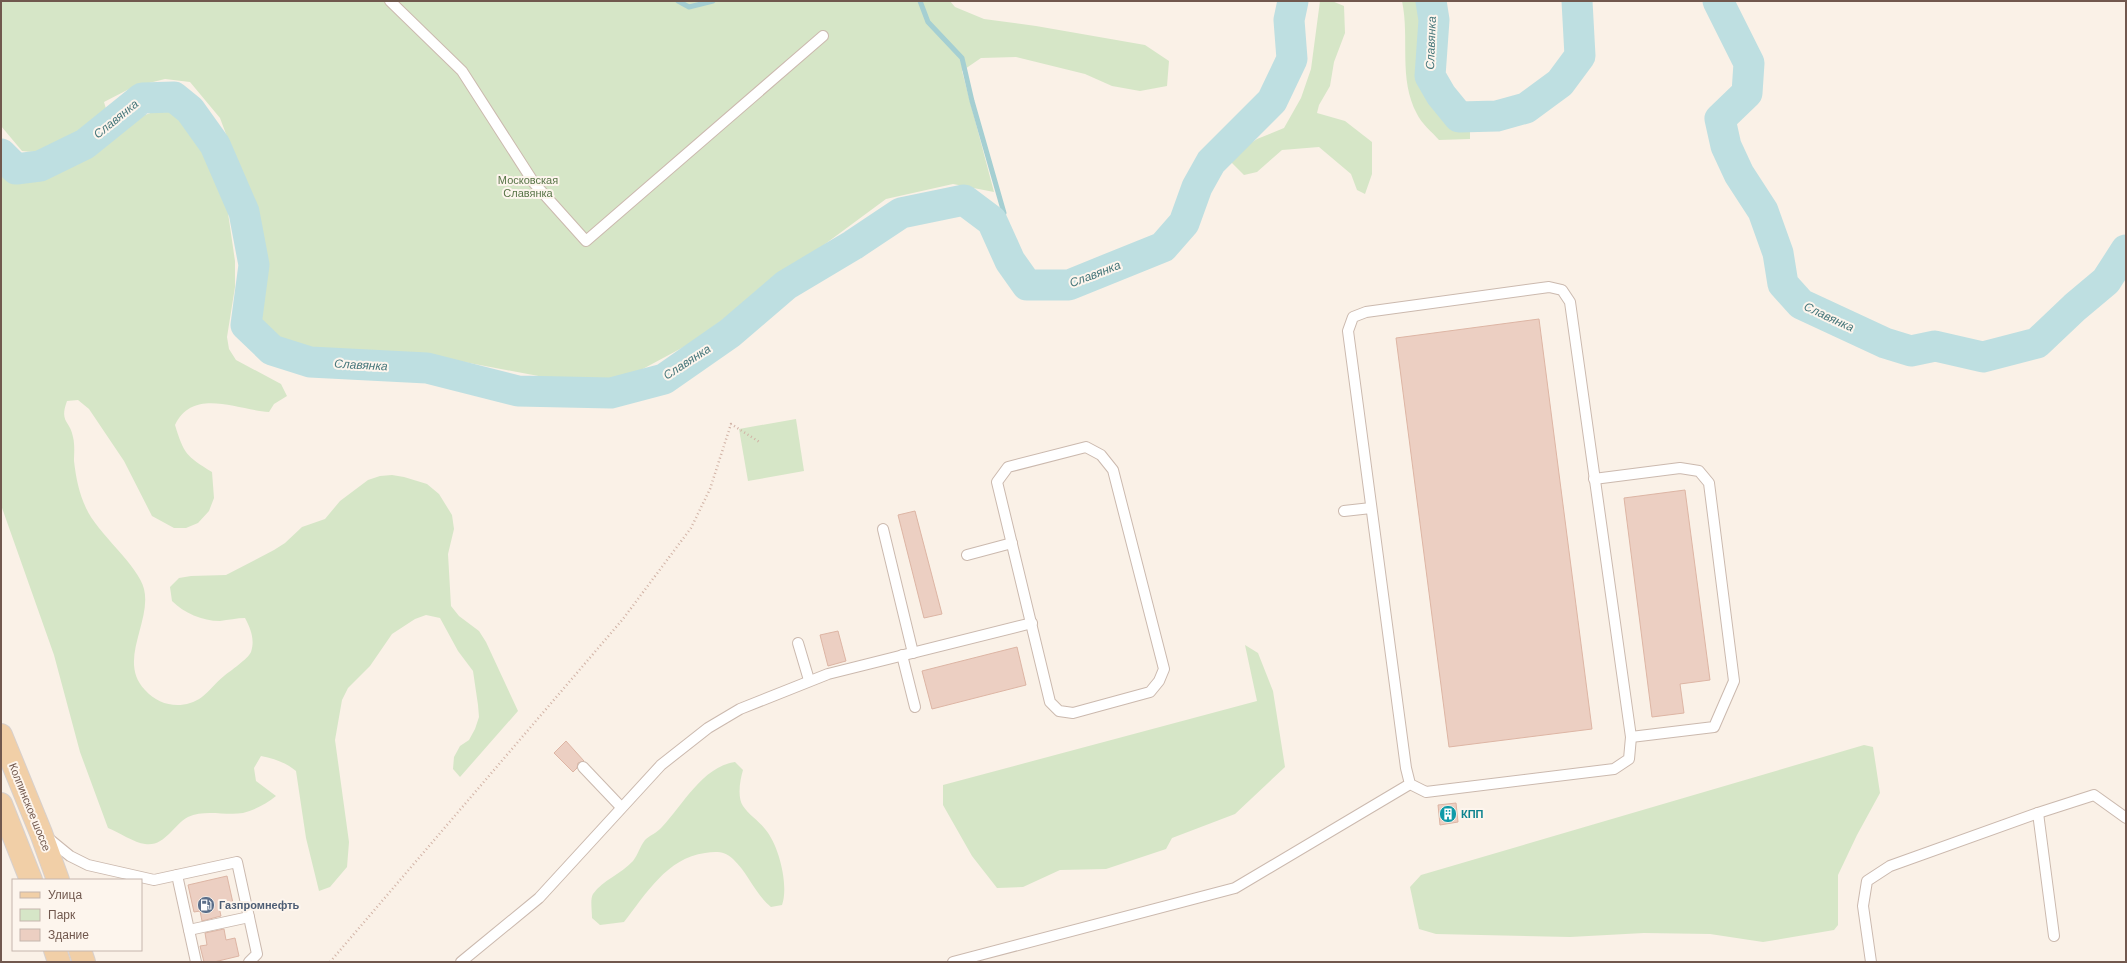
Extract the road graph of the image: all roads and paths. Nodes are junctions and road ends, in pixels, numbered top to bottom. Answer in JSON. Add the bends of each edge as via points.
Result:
{"nodes":[{"id":1,"x":390,"y":1,"type":"edge"},
{"id":2,"x":823,"y":36,"type":"dead end"},
{"id":3,"x":761,"y":443,"type":"dead end"},
{"id":4,"x":1594,"y":479,"type":"junction"},
{"id":5,"x":1371,"y":508,"type":"junction"},
{"id":6,"x":1344,"y":511,"type":"dead end"},
{"id":7,"x":883,"y":529,"type":"dead end"},
{"id":8,"x":1012,"y":543,"type":"junction"},
{"id":9,"x":967,"y":555,"type":"dead end"},
{"id":10,"x":1032,"y":623,"type":"junction"},
{"id":11,"x":798,"y":643,"type":"dead end"},
{"id":12,"x":913,"y":653,"type":"junction"},
{"id":13,"x":902,"y":655,"type":"junction"},
{"id":14,"x":809,"y":680,"type":"junction"},
{"id":15,"x":915,"y":707,"type":"dead end"},
{"id":16,"x":1,"y":735,"type":"edge"},
{"id":17,"x":1631,"y":737,"type":"junction"},
{"id":18,"x":583,"y":768,"type":"dead end"},
{"id":19,"x":1410,"y":784,"type":"junction"},
{"id":20,"x":1,"y":804,"type":"edge"},
{"id":21,"x":622,"y":807,"type":"junction"},
{"id":22,"x":2038,"y":813,"type":"junction"},
{"id":23,"x":2126,"y":818,"type":"edge"},
{"id":24,"x":41,"y":834,"type":"junction"},
{"id":25,"x":176,"y":876,"type":"junction"},
{"id":26,"x":31,"y":879,"type":"edge"},
{"id":27,"x":58,"y":879,"type":"edge"},
{"id":28,"x":249,"y":916,"type":"junction"},
{"id":29,"x":189,"y":930,"type":"junction"},
{"id":30,"x":2054,"y":936,"type":"dead end"},
{"id":31,"x":55,"y":951,"type":"edge"},
{"id":32,"x":80,"y":951,"type":"edge"},
{"id":33,"x":59,"y":962,"type":"edge"},
{"id":34,"x":84,"y":962,"type":"edge"},
{"id":35,"x":196,"y":962,"type":"edge"},
{"id":36,"x":250,"y":962,"type":"edge"},
{"id":37,"x":330,"y":962,"type":"edge"},
{"id":38,"x":461,"y":962,"type":"edge"},
{"id":39,"x":953,"y":962,"type":"edge"},
{"id":40,"x":1871,"y":962,"type":"edge"}],
"edges":[{"from":1,"to":2,"type":"lane","via":[[462,72],[534,183],[586,241]]},
{"from":3,"to":37,"type":"path","via":[[730,424],[710,489],[691,528],[623,619]]},
{"from":4,"to":5,"type":"lane","via":[[1570,302],[1562,290],[1549,287],[1366,312],[1353,317],[1348,331]]},
{"from":4,"to":17,"type":"lane"},
{"from":4,"to":17,"type":"lane","via":[[1680,468],[1699,471],[1709,483],[1734,681],[1714,727]]},
{"from":5,"to":6,"type":"lane"},
{"from":5,"to":19,"type":"lane"},
{"from":7,"to":12,"type":"lane"},
{"from":8,"to":9,"type":"lane"},
{"from":8,"to":10,"type":"lane"},
{"from":8,"to":10,"type":"lane","via":[[997,482],[1008,467],[1086,447],[1100,455],[1112,470],[1164,669],[1150,692],[1073,713],[1059,711],[1050,702]]},
{"from":10,"to":12,"type":"lane"},
{"from":11,"to":14,"type":"lane"},
{"from":12,"to":13,"type":"lane"},
{"from":13,"to":14,"type":"lane"},
{"from":13,"to":15,"type":"lane"},
{"from":14,"to":21,"type":"lane","via":[[740,709],[708,728],[661,765]]},
{"from":16,"to":24,"type":"main road","name":"Колпинское шоссе"},
{"from":17,"to":19,"type":"lane","via":[[1629,759],[1614,769],[1426,792]]},
{"from":18,"to":21,"type":"lane"},
{"from":19,"to":39,"type":"lane","via":[[1235,888]]},
{"from":20,"to":26,"type":"main road"},
{"from":21,"to":38,"type":"lane","via":[[539,898]]},
{"from":22,"to":23,"type":"lane","via":[[2094,795]]},
{"from":22,"to":30,"type":"lane"},
{"from":22,"to":40,"type":"lane","via":[[1890,866],[1867,881],[1863,906]]},
{"from":24,"to":25,"type":"lane","via":[[70,856],[88,865],[154,880]]},
{"from":24,"to":27,"type":"main road","name":"Колпинское шоссе"},
{"from":25,"to":28,"type":"lane","via":[[237,862]]},
{"from":25,"to":29,"type":"lane"},
{"from":28,"to":29,"type":"lane"},
{"from":28,"to":36,"type":"lane","via":[[257,954]]},
{"from":29,"to":35,"type":"lane"},
{"from":31,"to":33,"type":"main road"},
{"from":32,"to":34,"type":"main road"}]}
